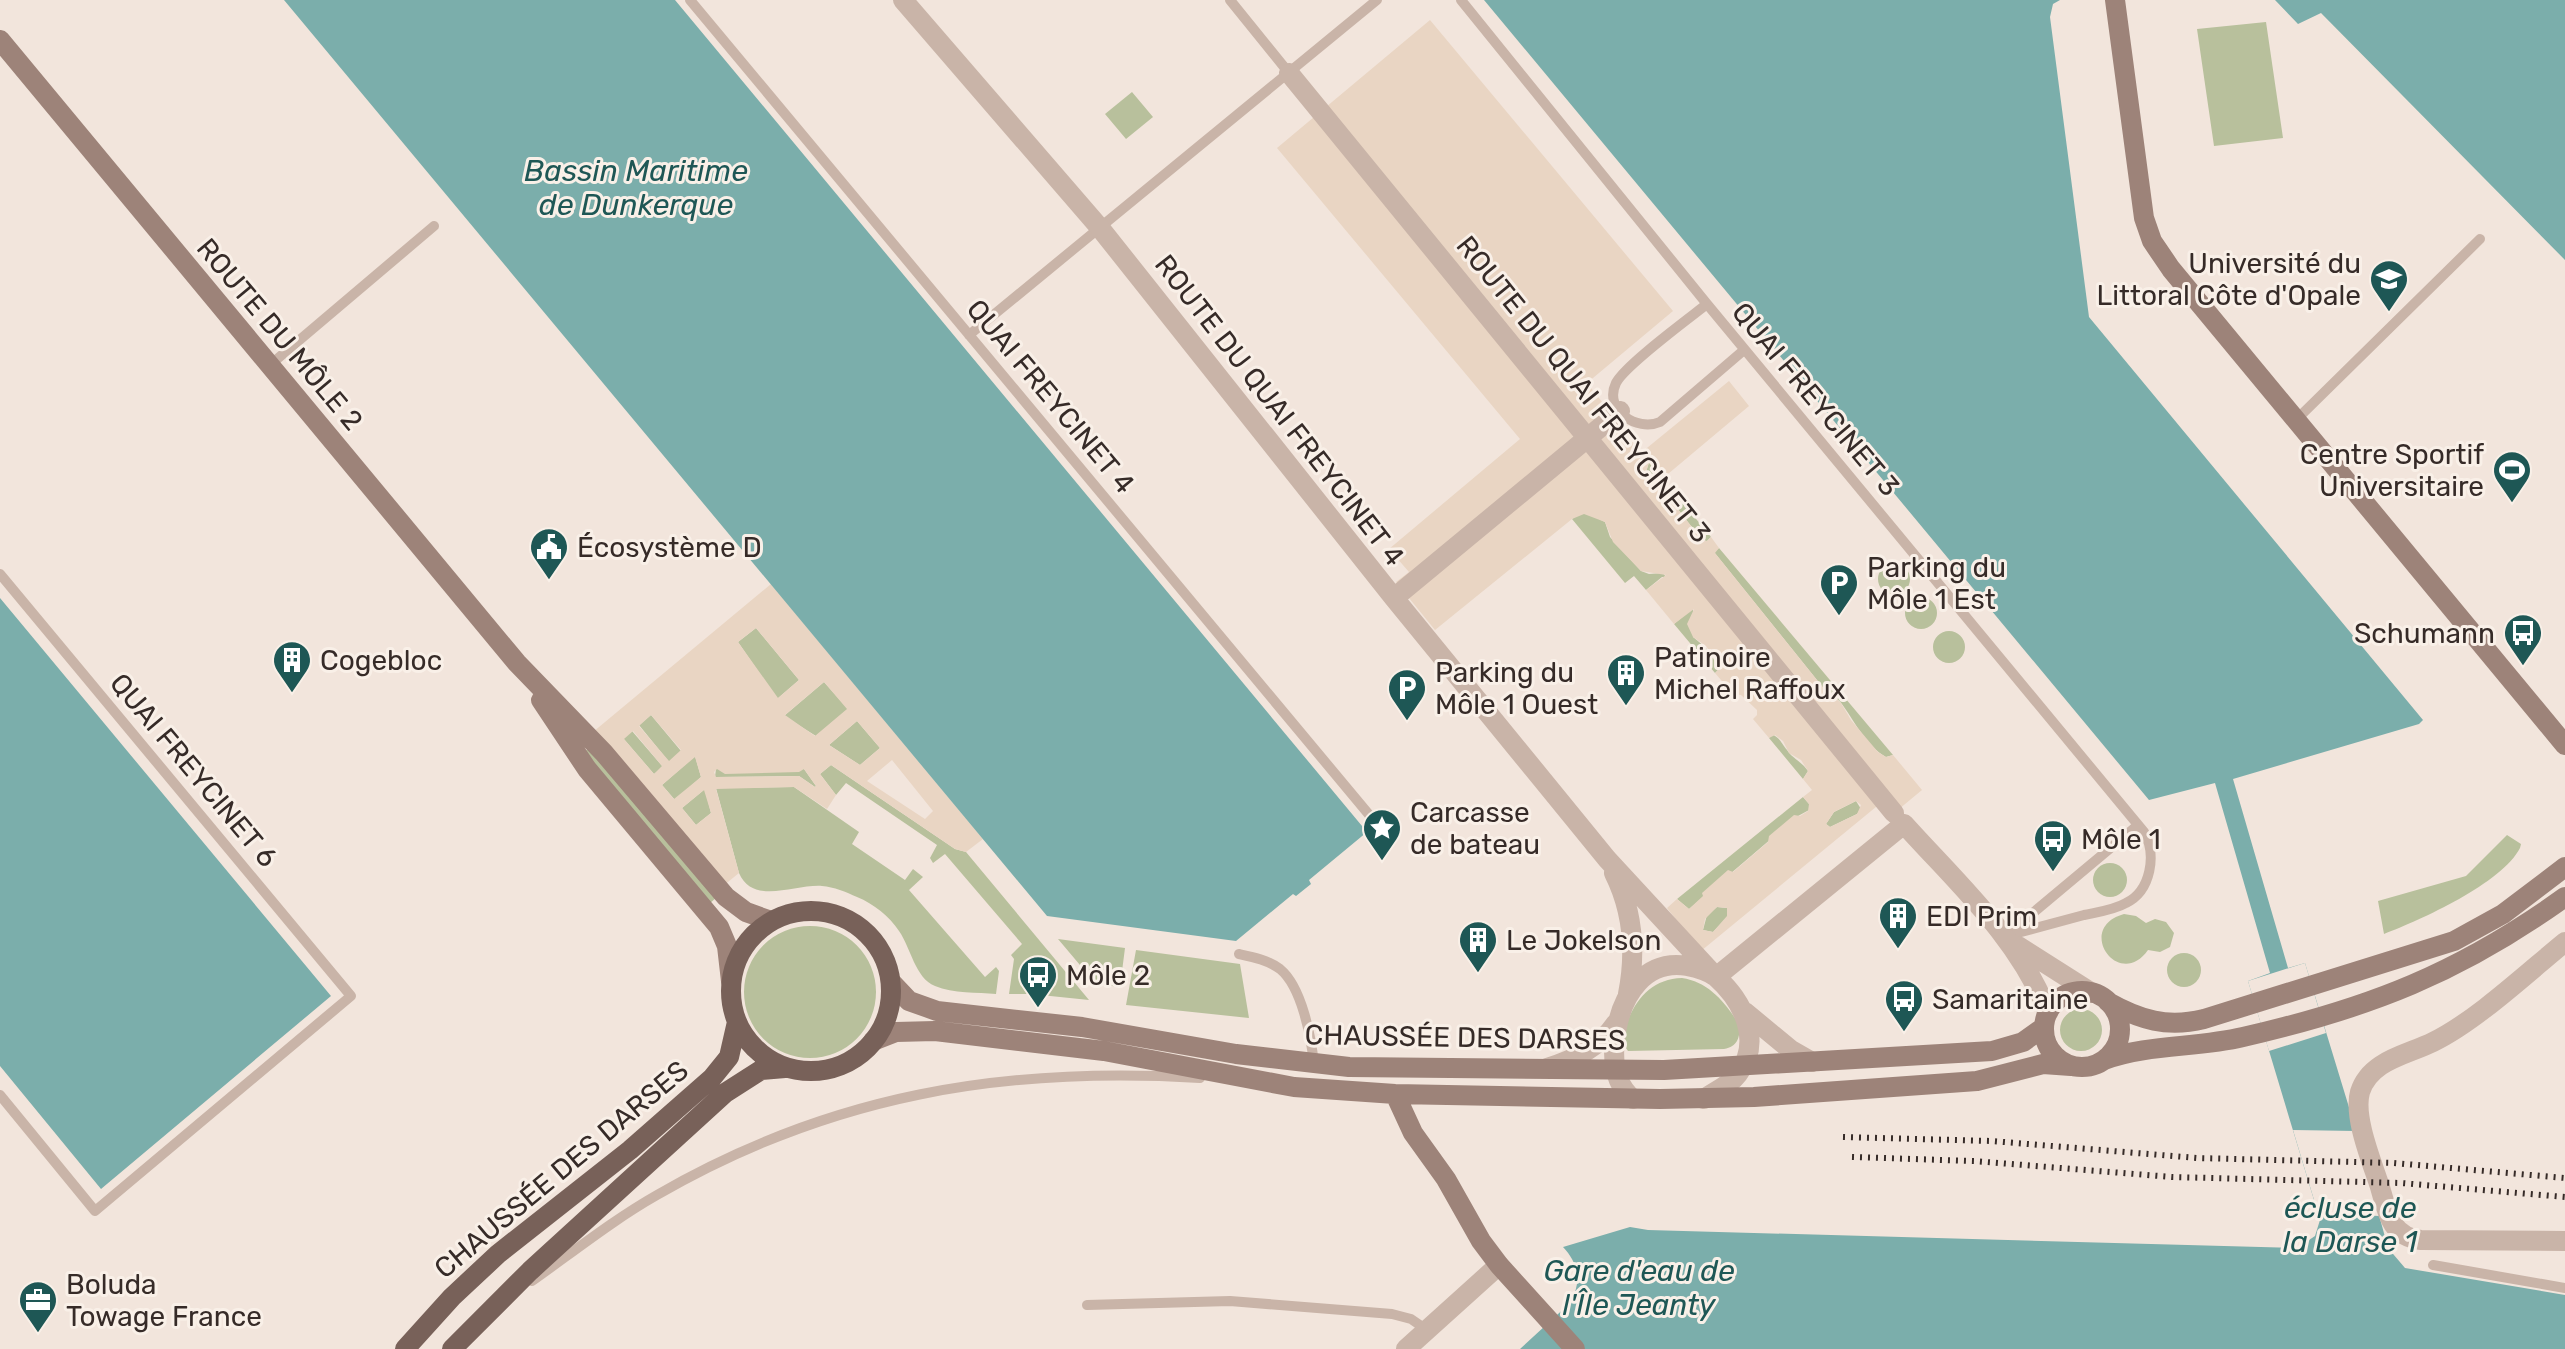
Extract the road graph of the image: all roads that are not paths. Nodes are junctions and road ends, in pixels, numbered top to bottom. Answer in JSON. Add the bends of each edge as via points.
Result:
{"nodes":[{"id":1,"x":690,"y":0,"type":"edge"},
{"id":2,"x":903,"y":0,"type":"edge"},
{"id":3,"x":1230,"y":0,"type":"edge"},
{"id":4,"x":1377,"y":0,"type":"edge"},
{"id":5,"x":1461,"y":0,"type":"edge"},
{"id":6,"x":2116,"y":8,"type":"edge"},
{"id":7,"x":0,"y":40,"type":"edge"},
{"id":8,"x":1289,"y":73,"type":"junction"},
{"id":9,"x":434,"y":226,"type":"dead end"},
{"id":10,"x":1100,"y":228,"type":"junction"},
{"id":11,"x":2480,"y":239,"type":"dead end"},
{"id":12,"x":1707,"y":304,"type":"junction"},
{"id":13,"x":969,"y":335,"type":"junction"},
{"id":14,"x":1744,"y":350,"type":"junction"},
{"id":15,"x":270,"y":365,"type":"junction"},
{"id":16,"x":1620,"y":411,"type":"junction"},
{"id":17,"x":2296,"y":420,"type":"junction"},
{"id":18,"x":1588,"y":438,"type":"junction"},
{"id":19,"x":0,"y":574,"type":"edge"},
{"id":20,"x":1394,"y":598,"type":"junction"},
{"id":21,"x":517,"y":663,"type":"junction"},
{"id":22,"x":2565,"y":745,"type":"edge"},
{"id":23,"x":1899,"y":819,"type":"junction"},
{"id":24,"x":1376,"y":823,"type":"dead end"},
{"id":25,"x":2138,"y":825,"type":"junction"},
{"id":26,"x":1607,"y":859,"type":"junction"},
{"id":27,"x":2565,"y":867,"type":"edge"},
{"id":28,"x":2565,"y":897,"type":"edge"},
{"id":29,"x":771,"y":921,"type":"junction"},
{"id":30,"x":2006,"y":936,"type":"junction"},
{"id":31,"x":2565,"y":942,"type":"edge"},
{"id":32,"x":1239,"y":954,"type":"dead end"},
{"id":33,"x":1716,"y":977,"type":"junction"},
{"id":34,"x":731,"y":981,"type":"junction"},
{"id":35,"x":891,"y":982,"type":"junction"},
{"id":36,"x":1628,"y":995,"type":"junction"},
{"id":37,"x":2100,"y":998,"type":"junction"},
{"id":38,"x":1741,"y":1010,"type":"junction"},
{"id":39,"x":1618,"y":1020,"type":"junction"},
{"id":40,"x":2046,"y":1020,"type":"junction"},
{"id":41,"x":737,"y":1022,"type":"junction"},
{"id":42,"x":873,"y":1041,"type":"junction"},
{"id":43,"x":2104,"y":1060,"type":"junction"},
{"id":44,"x":1812,"y":1062,"type":"junction"},
{"id":45,"x":1314,"y":1064,"type":"junction"},
{"id":46,"x":1743,"y":1066,"type":"junction"},
{"id":47,"x":2071,"y":1066,"type":"junction"},
{"id":48,"x":789,"y":1068,"type":"junction"},
{"id":49,"x":1547,"y":1069,"type":"junction"},
{"id":50,"x":1615,"y":1069,"type":"junction"},
{"id":51,"x":1261,"y":1082,"type":"junction"},
{"id":52,"x":1395,"y":1094,"type":"junction"},
{"id":53,"x":0,"y":1095,"type":"edge"},
{"id":54,"x":1633,"y":1099,"type":"junction"},
{"id":55,"x":1704,"y":1099,"type":"junction"},
{"id":56,"x":2565,"y":1241,"type":"edge"},
{"id":57,"x":1499,"y":1265,"type":"junction"},
{"id":58,"x":2433,"y":1265,"type":"dead end"},
{"id":59,"x":2565,"y":1288,"type":"edge"},
{"id":60,"x":1087,"y":1305,"type":"dead end"},
{"id":61,"x":488,"y":1312,"type":"junction"},
{"id":62,"x":1427,"y":1330,"type":"junction"},
{"id":63,"x":405,"y":1349,"type":"edge"},
{"id":64,"x":452,"y":1349,"type":"edge"},
{"id":65,"x":1406,"y":1349,"type":"edge"},
{"id":66,"x":1575,"y":1349,"type":"edge"}],
"edges":[{"from":1,"to":13,"type":"lane","name":"QUAI FREYCINET 4"},
{"from":2,"to":10,"type":"street","name":"ROUTE DU QUAI FREYCINET 4"},
{"from":3,"to":8,"type":"lane","name":"ROUTE DU QUAI FREYCINET 3"},
{"from":4,"to":8,"type":"lane"},
{"from":5,"to":12,"type":"lane","name":"QUAI FREYCINET 3"},
{"from":6,"to":17,"type":"main road","via":[[2142,207],[2152,241]]},
{"from":7,"to":15,"type":"main road","name":"ROUTE DU MÔLE 2"},
{"from":8,"to":10,"type":"lane"},
{"from":8,"to":18,"type":"street","name":"ROUTE DU QUAI FREYCINET 3"},
{"from":9,"to":15,"type":"lane"},
{"from":10,"to":13,"type":"lane"},
{"from":10,"to":20,"type":"street","name":"ROUTE DU QUAI FREYCINET 4"},
{"from":11,"to":17,"type":"lane"},
{"from":12,"to":14,"type":"lane","name":"QUAI FREYCINET 3"},
{"from":12,"to":16,"type":"lane","via":[[1621,376],[1613,395]]},
{"from":13,"to":24,"type":"lane","name":"QUAI FREYCINET 4"},
{"from":14,"to":16,"type":"lane","via":[[1660,422],[1637,425]]},
{"from":14,"to":25,"type":"lane","name":"QUAI FREYCINET 3"},
{"from":15,"to":21,"type":"main road","name":"ROUTE DU MÔLE 2"},
{"from":16,"to":18,"type":"street"},
{"from":17,"to":22,"type":"main road"},
{"from":18,"to":20,"type":"street"},
{"from":18,"to":23,"type":"street","name":"ROUTE DU QUAI FREYCINET 3"},
{"from":19,"to":53,"type":"lane","name":"QUAI FREYCINET 6","via":[[351,996],[95,1211]]},
{"from":20,"to":26,"type":"street","name":"ROUTE DU QUAI FREYCINET 4"},
{"from":21,"to":29,"type":"main road","name":"ROUTE DU MÔLE 2","via":[[604,753],[726,897]]},
{"from":21,"to":34,"type":"main road","name":"ROUTE DU MÔLE 2","via":[[578,756],[719,927],[730,957]]},
{"from":23,"to":30,"type":"street","name":"ROUTE DU QUAI FREYCINET 3"},
{"from":23,"to":33,"type":"street"},
{"from":25,"to":30,"type":"lane"},
{"from":25,"to":30,"type":"lane","via":[[2149,840],[2151,856],[2144,885],[2134,898]]},
{"from":26,"to":33,"type":"street","name":"ROUTE DU QUAI FREYCINET 4"},
{"from":26,"to":36,"type":"street","name":"ROUTE DU QUAI FREYCINET 4","via":[[1619,882],[1632,933]]},
{"from":27,"to":37,"type":"main road","via":[[2468,934],[2234,1010],[2160,1024]]},
{"from":28,"to":43,"type":"main road","via":[[2466,961],[2407,989],[2244,1037]]},
{"from":29,"to":34,"type":"main road","via":[[747,943]]},
{"from":29,"to":35,"type":"main road","via":[[812,910],[851,921],[876,944]]},
{"from":30,"to":37,"type":"street","name":"ROUTE DU QUAI FREYCINET 3"},
{"from":30,"to":40,"type":"street","name":"ROUTE DU QUAI FREYCINET 3","via":[[2036,984]]},
{"from":31,"to":56,"type":"street","via":[[2451,1032],[2368,1075],[2358,1110],[2389,1218],[2403,1235],[2421,1240]]},
{"from":32,"to":45,"type":"lane","via":[[1272,964],[1289,978]]},
{"from":33,"to":36,"type":"street","via":[[1684,965],[1662,967],[1640,978]]},
{"from":33,"to":38,"type":"street","name":"ROUTE DU QUAI FREYCINET 4"},
{"from":34,"to":41,"type":"main road"},
{"from":35,"to":42,"type":"main road","via":[[888,1013]]},
{"from":35,"to":45,"type":"main road","name":"CHAUSSÉE DES DARSES","via":[[909,1001],[937,1011],[1093,1028]]},
{"from":36,"to":39,"type":"street"},
{"from":37,"to":40,"type":"main road","via":[[2080,991],[2068,994],[2055,1003]]},
{"from":37,"to":43,"type":"main road","via":[[2117,1015],[2120,1030]]},
{"from":38,"to":44,"type":"street"},
{"from":38,"to":46,"type":"street","via":[[1750,1037]]},
{"from":39,"to":49,"type":"street","via":[[1595,1046]]},
{"from":39,"to":50,"type":"street"},
{"from":40,"to":44,"type":"main road","name":"CHAUSSÉE DES DARSES","via":[[2023,1042],[1992,1051]]},
{"from":40,"to":47,"type":"main road","via":[[2050,1050]]},
{"from":41,"to":48,"type":"main road","via":[[761,1053]]},
{"from":41,"to":63,"type":"main road","name":"CHAUSSÉE DES DARSES","via":[[729,1057],[712,1078],[498,1254]]},
{"from":42,"to":48,"type":"main road","via":[[854,1058],[831,1068]]},
{"from":42,"to":51,"type":"main road","name":"CHAUSSÉE DES DARSES","via":[[896,1032],[935,1031],[1104,1051]]},
{"from":43,"to":47,"type":"main road"},
{"from":44,"to":46,"type":"main road","name":"CHAUSSÉE DES DARSES"},
{"from":45,"to":49,"type":"main road","name":"CHAUSSÉE DES DARSES"},
{"from":46,"to":50,"type":"main road","name":"CHAUSSÉE DES DARSES"},
{"from":46,"to":55,"type":"street"},
{"from":47,"to":55,"type":"main road","name":"CHAUSSÉE DES DARSES","via":[[2043,1064],[1977,1081]]},
{"from":48,"to":61,"type":"main road","name":"CHAUSSÉE DES DARSES","via":[[761,1070],[725,1093]]},
{"from":49,"to":50,"type":"main road","name":"CHAUSSÉE DES DARSES"},
{"from":50,"to":54,"type":"street"},
{"from":51,"to":52,"type":"main road","name":"CHAUSSÉE DES DARSES"},
{"from":51,"to":61,"type":"lane","name":"CHAUSSÉE DES DARSES","via":[[1051,1076],[947,1088],[847,1111],[727,1159],[659,1194]]},
{"from":52,"to":54,"type":"main road","name":"CHAUSSÉE DES DARSES"},
{"from":52,"to":57,"type":"main road","via":[[1413,1133]]},
{"from":54,"to":55,"type":"main road","name":"CHAUSSÉE DES DARSES"},
{"from":57,"to":62,"type":"street"},
{"from":57,"to":66,"type":"main road"},
{"from":58,"to":59,"type":"lane"},
{"from":60,"to":62,"type":"lane","via":[[1230,1301],[1392,1314]]},
{"from":61,"to":64,"type":"main road","name":"CHAUSSÉE DES DARSES"},
{"from":62,"to":65,"type":"street"}]}
